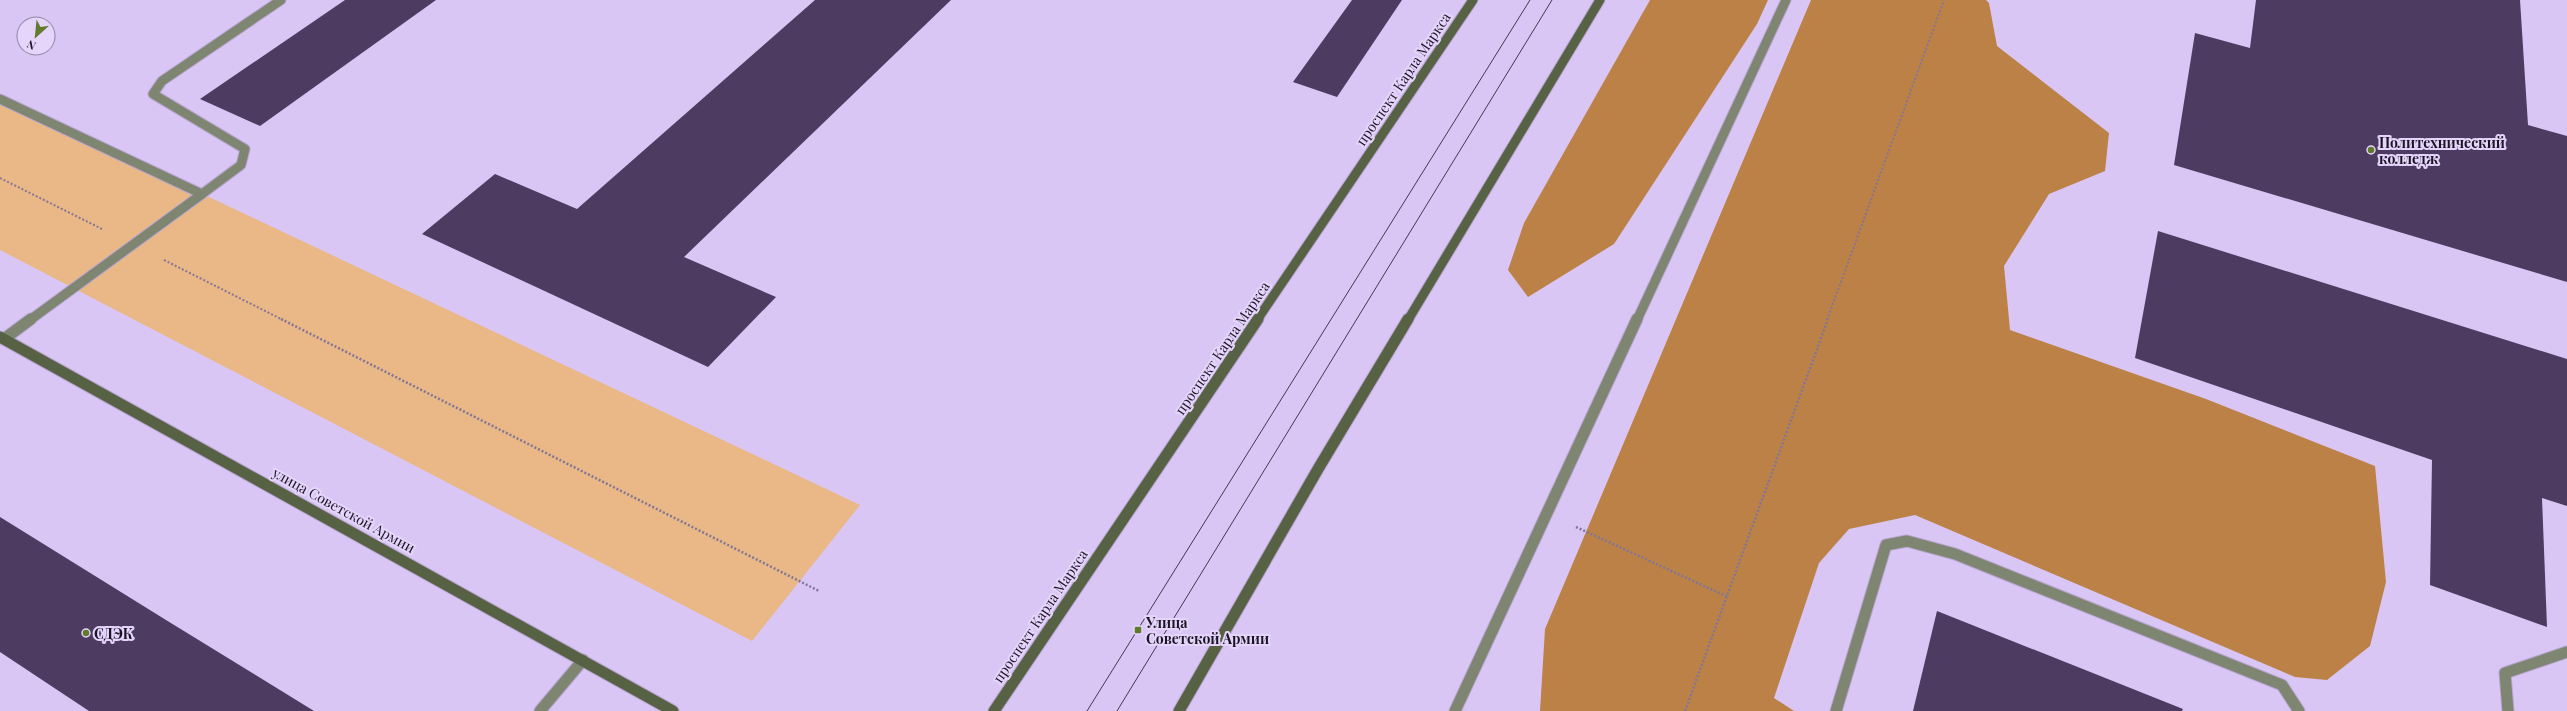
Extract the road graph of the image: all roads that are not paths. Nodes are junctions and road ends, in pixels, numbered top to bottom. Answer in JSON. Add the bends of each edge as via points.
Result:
{"nodes":[{"id":1,"x":281,"y":0,"type":"edge"},
{"id":2,"x":1473,"y":0,"type":"edge"},
{"id":3,"x":1600,"y":0,"type":"edge"},
{"id":4,"x":1786,"y":0,"type":"edge"},
{"id":5,"x":0,"y":99,"type":"edge"},
{"id":6,"x":202,"y":194,"type":"junction"},
{"id":7,"x":2,"y":338,"type":"edge"},
{"id":8,"x":2567,"y":652,"type":"edge"},
{"id":9,"x":584,"y":660,"type":"junction"},
{"id":10,"x":540,"y":711,"type":"edge"},
{"id":11,"x":673,"y":711,"type":"edge"},
{"id":12,"x":994,"y":711,"type":"edge"},
{"id":13,"x":1179,"y":711,"type":"edge"},
{"id":14,"x":1455,"y":711,"type":"edge"},
{"id":15,"x":1836,"y":711,"type":"edge"},
{"id":16,"x":2299,"y":711,"type":"edge"},
{"id":17,"x":2508,"y":711,"type":"edge"}],
"edges":[{"from":1,"to":6,"type":"lane","via":[[162,81],[152,94],[245,149],[241,165]]},
{"from":2,"to":12,"type":"main road","name":"проспект Карла Маркса"},
{"from":3,"to":13,"type":"main road","via":[[1322,462]]},
{"from":4,"to":14,"type":"lane"},
{"from":5,"to":6,"type":"lane"},
{"from":6,"to":7,"type":"lane"},
{"from":7,"to":9,"type":"main road","name":"улица Советской Армии"},
{"from":8,"to":17,"type":"lane","via":[[2505,673]]},
{"from":9,"to":10,"type":"lane"},
{"from":9,"to":11,"type":"main road","name":"улица Советской Армии"},
{"from":15,"to":16,"type":"lane","via":[[1886,545],[1907,541],[1955,554],[2282,685]]}]}
